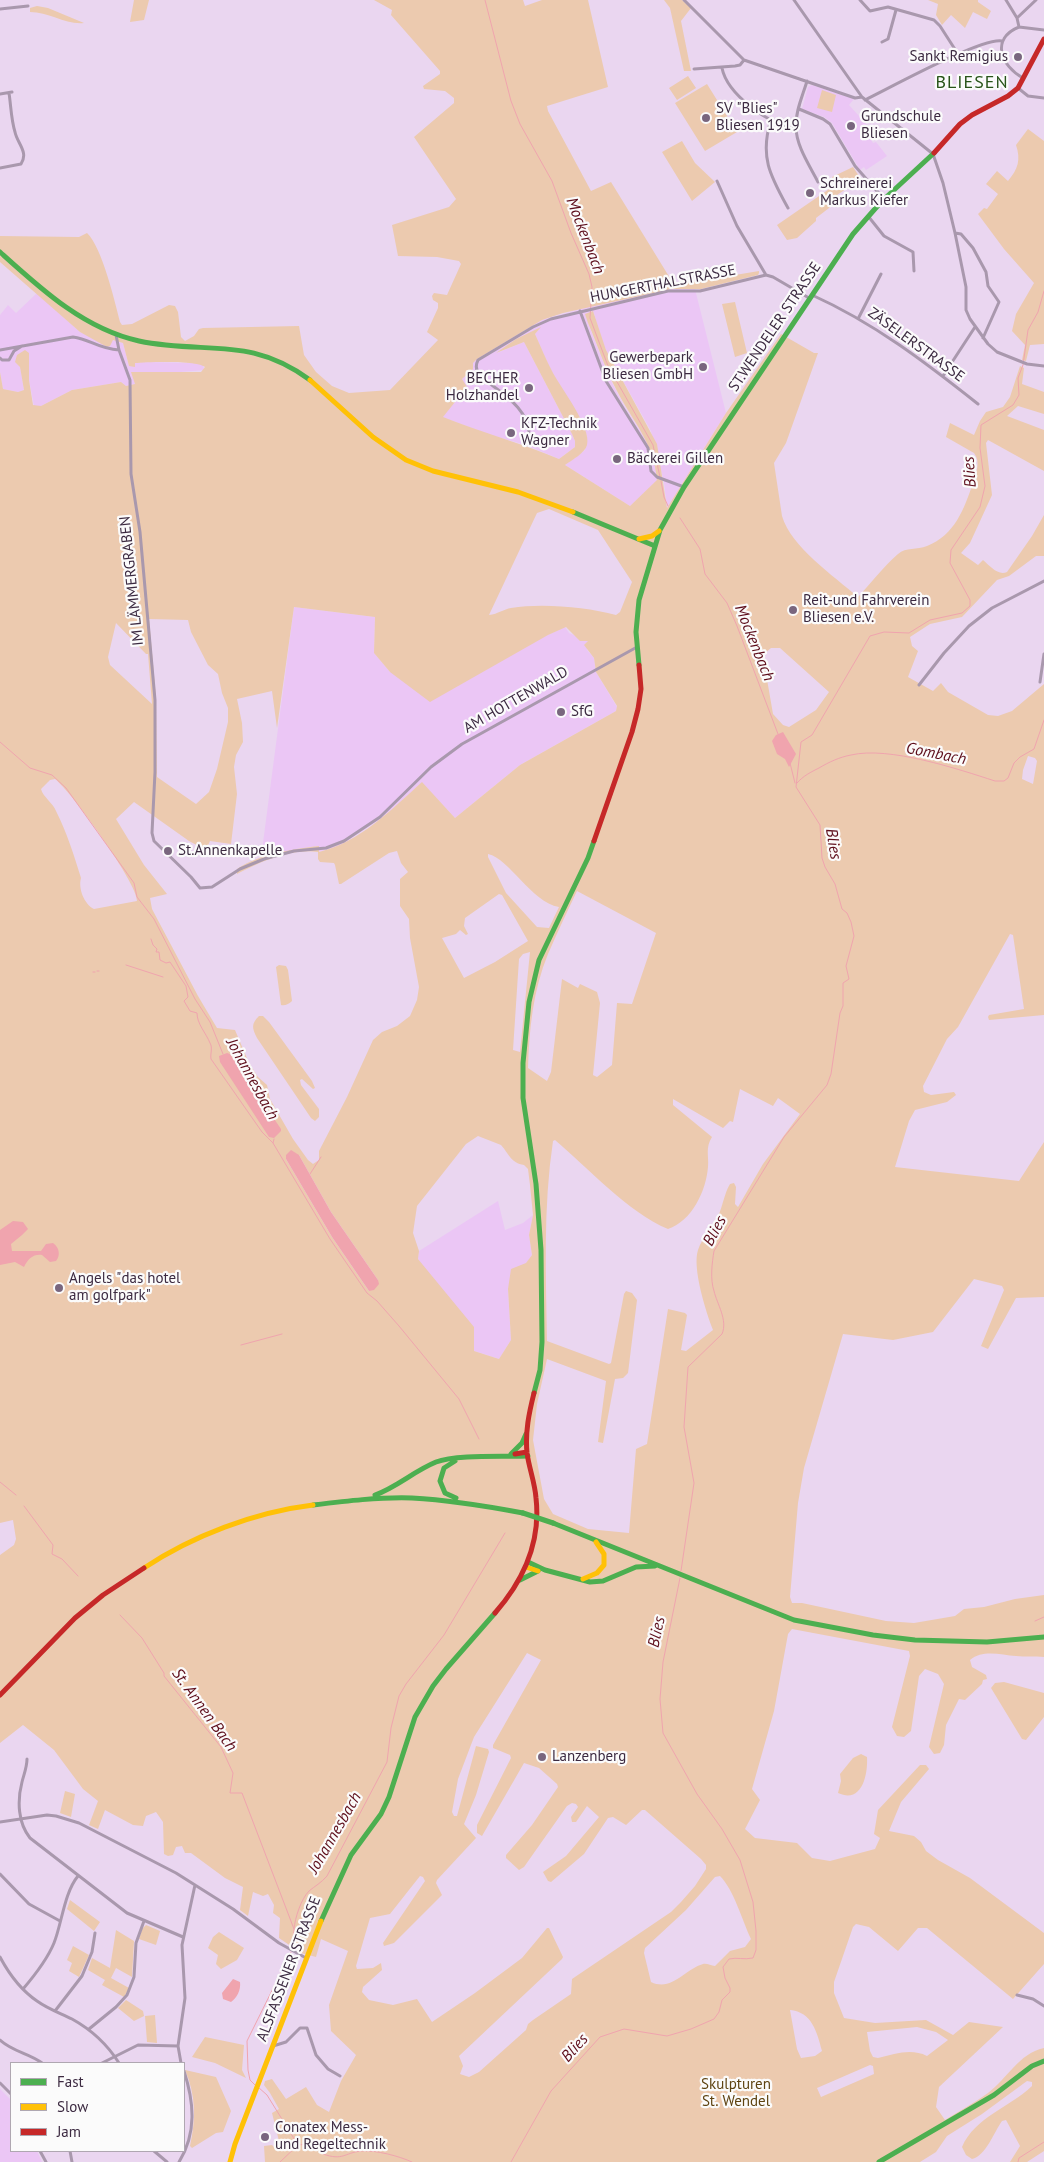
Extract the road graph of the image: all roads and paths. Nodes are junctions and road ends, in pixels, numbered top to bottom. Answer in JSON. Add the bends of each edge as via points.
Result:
{"nodes":[{"id":1,"x":684,"y":0,"type":"edge"},
{"id":2,"x":794,"y":0,"type":"edge"},
{"id":3,"x":860,"y":0,"type":"edge"},
{"id":4,"x":1006,"y":0,"type":"edge"},
{"id":5,"x":1036,"y":0,"type":"edge"},
{"id":6,"x":28,"y":6,"type":"dead end"},
{"id":7,"x":0,"y":9,"type":"edge"},
{"id":8,"x":896,"y":10,"type":"junction"},
{"id":9,"x":1017,"y":18,"type":"junction"},
{"id":10,"x":1019,"y":27,"type":"junction"},
{"id":11,"x":1044,"y":30,"type":"edge"},
{"id":12,"x":1044,"y":39,"type":"edge"},
{"id":13,"x":1002,"y":41,"type":"junction"},
{"id":14,"x":882,"y":42,"type":"dead end"},
{"id":15,"x":958,"y":54,"type":"junction"},
{"id":16,"x":744,"y":60,"type":"junction"},
{"id":17,"x":722,"y":68,"type":"junction"},
{"id":18,"x":694,"y":70,"type":"dead end"},
{"id":19,"x":1023,"y":78,"type":"junction"},
{"id":20,"x":807,"y":81,"type":"junction"},
{"id":21,"x":1018,"y":88,"type":"junction"},
{"id":22,"x":0,"y":94,"type":"edge"},
{"id":23,"x":1044,"y":98,"type":"edge"},
{"id":24,"x":863,"y":99,"type":"junction"},
{"id":25,"x":799,"y":110,"type":"junction"},
{"id":26,"x":771,"y":120,"type":"junction"},
{"id":27,"x":796,"y":129,"type":"junction"},
{"id":28,"x":933,"y":154,"type":"junction"},
{"id":29,"x":0,"y":168,"type":"edge"},
{"id":30,"x":717,"y":182,"type":"dead end"},
{"id":31,"x":818,"y":182,"type":"dead end"},
{"id":32,"x":884,"y":200,"type":"junction"},
{"id":33,"x":788,"y":208,"type":"dead end"},
{"id":34,"x":868,"y":216,"type":"junction"},
{"id":35,"x":955,"y":232,"type":"junction"},
{"id":36,"x":0,"y":252,"type":"edge"},
{"id":37,"x":914,"y":271,"type":"dead end"},
{"id":38,"x":881,"y":274,"type":"dead end"},
{"id":39,"x":766,"y":275,"type":"junction"},
{"id":40,"x":810,"y":296,"type":"junction"},
{"id":41,"x":580,"y":311,"type":"junction"},
{"id":42,"x":859,"y":317,"type":"junction"},
{"id":43,"x":975,"y":327,"type":"junction"},
{"id":44,"x":116,"y":335,"type":"junction"},
{"id":45,"x":983,"y":338,"type":"junction"},
{"id":46,"x":27,"y":344,"type":"junction"},
{"id":47,"x":0,"y":350,"type":"edge"},
{"id":48,"x":119,"y":350,"type":"junction"},
{"id":49,"x":0,"y":358,"type":"edge"},
{"id":50,"x":1044,"y":366,"type":"edge"},
{"id":51,"x":943,"y":376,"type":"junction"},
{"id":52,"x":978,"y":404,"type":"dead end"},
{"id":53,"x":529,"y":438,"type":"dead end"},
{"id":54,"x":684,"y":487,"type":"junction"},
{"id":55,"x":660,"y":530,"type":"junction"},
{"id":56,"x":637,"y":539,"type":"junction"},
{"id":57,"x":655,"y":546,"type":"junction"},
{"id":58,"x":1044,"y":581,"type":"edge"},
{"id":59,"x":638,"y":646,"type":"junction"},
{"id":60,"x":1044,"y":654,"type":"edge"},
{"id":61,"x":1040,"y":682,"type":"dead end"},
{"id":62,"x":919,"y":685,"type":"dead end"},
{"id":63,"x":240,"y":869,"type":"joint"},
{"id":64,"x":526,"y":1434,"type":"junction"},
{"id":65,"x":528,"y":1454,"type":"junction"},
{"id":66,"x":509,"y":1455,"type":"junction"},
{"id":67,"x":457,"y":1460,"type":"junction"},
{"id":68,"x":366,"y":1497,"type":"junction"},
{"id":69,"x":461,"y":1500,"type":"junction"},
{"id":70,"x":592,"y":1538,"type":"junction"},
{"id":71,"x":527,"y":1564,"type":"junction"},
{"id":72,"x":659,"y":1567,"type":"junction"},
{"id":73,"x":542,"y":1570,"type":"junction"},
{"id":74,"x":583,"y":1579,"type":"junction"},
{"id":75,"x":520,"y":1580,"type":"junction"},
{"id":76,"x":1044,"y":1638,"type":"edge"},
{"id":77,"x":0,"y":1695,"type":"edge"},
{"id":78,"x":27,"y":1759,"type":"dead end"},
{"id":79,"x":21,"y":1818,"type":"junction"},
{"id":80,"x":0,"y":1822,"type":"edge"},
{"id":81,"x":0,"y":1874,"type":"edge"},
{"id":82,"x":78,"y":1876,"type":"junction"},
{"id":83,"x":195,"y":1885,"type":"junction"},
{"id":84,"x":60,"y":1921,"type":"junction"},
{"id":85,"x":144,"y":1921,"type":"junction"},
{"id":86,"x":95,"y":1933,"type":"dead end"},
{"id":87,"x":183,"y":1936,"type":"junction"},
{"id":88,"x":0,"y":1957,"type":"edge"},
{"id":89,"x":306,"y":1958,"type":"junction"},
{"id":90,"x":23,"y":1989,"type":"junction"},
{"id":91,"x":1017,"y":1995,"type":"dead end"},
{"id":92,"x":1044,"y":2006,"type":"edge"},
{"id":93,"x":55,"y":2011,"type":"junction"},
{"id":94,"x":89,"y":2029,"type":"junction"},
{"id":95,"x":0,"y":2040,"type":"edge"},
{"id":96,"x":178,"y":2046,"type":"junction"},
{"id":97,"x":272,"y":2046,"type":"junction"},
{"id":98,"x":115,"y":2056,"type":"junction"},
{"id":99,"x":1044,"y":2061,"type":"edge"},
{"id":100,"x":40,"y":2062,"type":"edge"},
{"id":101,"x":104,"y":2062,"type":"edge"},
{"id":102,"x":119,"y":2062,"type":"edge"},
{"id":103,"x":181,"y":2062,"type":"edge"},
{"id":104,"x":185,"y":2075,"type":"edge"},
{"id":105,"x":340,"y":2076,"type":"dead end"},
{"id":106,"x":0,"y":2083,"type":"edge"},
{"id":107,"x":10,"y":2093,"type":"edge"},
{"id":108,"x":185,"y":2150,"type":"edge"},
{"id":109,"x":155,"y":2152,"type":"edge"},
{"id":110,"x":167,"y":2162,"type":"edge"},
{"id":111,"x":230,"y":2162,"type":"edge"},
{"id":112,"x":879,"y":2162,"type":"edge"}],
"edges":[{"from":1,"to":16,"type":"street"},
{"from":2,"to":24,"type":"street"},
{"from":3,"to":8,"type":"street","via":[[870,11],[888,7]]},
{"from":4,"to":9,"type":"street"},
{"from":5,"to":9,"type":"street"},
{"from":6,"to":7,"type":"street"},
{"from":8,"to":14,"type":"street","via":[[888,38]]},
{"from":8,"to":15,"type":"street","via":[[934,20]]},
{"from":9,"to":10,"type":"street"},
{"from":10,"to":11,"type":"street"},
{"from":10,"to":13,"type":"street"},
{"from":12,"to":19,"type":"main road"},
{"from":13,"to":15,"type":"street"},
{"from":13,"to":19,"type":"street","via":[[1004,62]]},
{"from":15,"to":24,"type":"street"},
{"from":16,"to":17,"type":"street","via":[[740,65]]},
{"from":16,"to":20,"type":"street"},
{"from":17,"to":18,"type":"street"},
{"from":17,"to":26,"type":"street","via":[[724,76],[741,98]]},
{"from":19,"to":21,"type":"main road"},
{"from":20,"to":24,"type":"street"},
{"from":20,"to":25,"type":"street"},
{"from":21,"to":23,"type":"street","via":[[1028,96]]},
{"from":21,"to":28,"type":"main road","name":"ST.WENDELER STRASSE","via":[[966,119]]},
{"from":22,"to":29,"type":"street","via":[[10,93],[15,133],[22,143],[24,159],[21,164]]},
{"from":24,"to":28,"type":"street"},
{"from":25,"to":27,"type":"street"},
{"from":25,"to":32,"type":"street","via":[[830,124],[855,166]]},
{"from":26,"to":27,"type":"street"},
{"from":26,"to":33,"type":"street","via":[[766,140],[767,165]]},
{"from":27,"to":31,"type":"street"},
{"from":28,"to":32,"type":"main road","name":"ST.WENDELER STRASSE"},
{"from":28,"to":35,"type":"street"},
{"from":30,"to":39,"type":"street","via":[[737,226]]},
{"from":32,"to":34,"type":"main road","name":"ST.WENDELER STRASSE"},
{"from":34,"to":37,"type":"street","via":[[881,234],[913,252]]},
{"from":34,"to":40,"type":"main road","name":"ST.WENDELER STRASSE"},
{"from":35,"to":43,"type":"street","via":[[966,287],[966,310]]},
{"from":35,"to":45,"type":"street","via":[[973,248],[986,272],[988,286],[999,302]]},
{"from":36,"to":44,"type":"main road","via":[[85,320]]},
{"from":38,"to":42,"type":"street"},
{"from":39,"to":40,"type":"street"},
{"from":39,"to":41,"type":"street","name":"HUNGERTHALSTRASSE","via":[[700,291],[668,291]]},
{"from":40,"to":42,"type":"street","name":"ZÄSELERSTRASSE"},
{"from":40,"to":54,"type":"main road","name":"ST.WENDELER STRASSE"},
{"from":41,"to":53,"type":"street","name":"HUNGERTHALSTRASSE","via":[[541,322],[476,364],[477,373],[519,409],[527,422]]},
{"from":41,"to":54,"type":"street","via":[[606,381],[646,444],[651,471],[657,477]]},
{"from":42,"to":51,"type":"street","name":"ZÄSELERSTRASSE"},
{"from":43,"to":45,"type":"street"},
{"from":43,"to":51,"type":"street"},
{"from":44,"to":48,"type":"street","name":"IM LÄMMERGRABEN"},
{"from":44,"to":56,"type":"main road","via":[[156,344],[243,349],[278,359],[313,381],[371,436],[406,460],[525,494]]},
{"from":45,"to":50,"type":"street","via":[[997,352],[1027,364]]},
{"from":46,"to":47,"type":"street"},
{"from":46,"to":48,"type":"street","via":[[73,337],[102,348]]},
{"from":46,"to":49,"type":"street","via":[[14,351],[9,360]]},
{"from":48,"to":63,"type":"street","name":"IM LÄMMERGRABEN","via":[[130,380],[131,474],[140,532],[155,700],[152,833],[154,841],[200,888],[212,887]]},
{"from":51,"to":52,"type":"street","name":"ZÄSELERSTRASSE"},
{"from":54,"to":55,"type":"main road","name":"ST.WENDELER STRASSE"},
{"from":55,"to":56,"type":"main road","via":[[646,539]]},
{"from":55,"to":57,"type":"main road","name":"ST.WENDELER STRASSE"},
{"from":56,"to":57,"type":"main road"},
{"from":57,"to":59,"type":"main road","name":"ST.WENDELER STRASSE","via":[[639,600]]},
{"from":58,"to":62,"type":"street","via":[[992,608],[969,626]]},
{"from":59,"to":63,"type":"street","name":"AM HOTTENWALD","via":[[462,744],[431,767],[380,817],[336,845],[294,851]]},
{"from":59,"to":64,"type":"main road","name":"ST.WENDELER STRASSE","via":[[641,689],[632,732],[588,858],[539,960],[529,1002],[523,1098],[536,1184],[542,1342],[540,1370]]},
{"from":60,"to":61,"type":"street"},
{"from":64,"to":65,"type":"main road","name":"ALSFASSENER STRASSE"},
{"from":64,"to":66,"type":"main road","via":[[522,1443]]},
{"from":65,"to":66,"type":"main road"},
{"from":65,"to":71,"type":"main road","name":"ALSFASSENER STRASSE","via":[[537,1518]]},
{"from":66,"to":67,"type":"main road"},
{"from":67,"to":68,"type":"main road","via":[[434,1462],[391,1490]]},
{"from":67,"to":69,"type":"main road","via":[[444,1468],[440,1481],[445,1493]]},
{"from":68,"to":69,"type":"main road"},
{"from":68,"to":77,"type":"main road","via":[[309,1504],[247,1520],[209,1534],[155,1561],[82,1612]]},
{"from":69,"to":70,"type":"main road","bridge":true,"via":[[523,1513]]},
{"from":70,"to":72,"type":"main road"},
{"from":70,"to":74,"type":"main road","via":[[606,1559],[601,1571]]},
{"from":71,"to":73,"type":"main road"},
{"from":71,"to":75,"type":"main road","name":"ALSFASSENER STRASSE"},
{"from":72,"to":74,"type":"main road","via":[[636,1567],[603,1581]]},
{"from":72,"to":76,"type":"main road","via":[[794,1620],[872,1635],[987,1642]]},
{"from":73,"to":74,"type":"main road"},
{"from":73,"to":75,"type":"main road"},
{"from":75,"to":89,"type":"main road","name":"ALSFASSENER STRASSE","via":[[422,1703],[408,1732],[389,1797],[381,1814],[346,1863]]},
{"from":78,"to":79,"type":"street","via":[[21,1786]]},
{"from":79,"to":80,"type":"street"},
{"from":79,"to":82,"type":"street","via":[[30,1838]]},
{"from":79,"to":83,"type":"street","via":[[47,1815],[67,1818]]},
{"from":81,"to":84,"type":"street","via":[[29,1904]]},
{"from":82,"to":84,"type":"street"},
{"from":82,"to":85,"type":"street","via":[[127,1913]]},
{"from":83,"to":87,"type":"street"},
{"from":83,"to":89,"type":"street"},
{"from":84,"to":90,"type":"street","via":[[44,1962]]},
{"from":85,"to":87,"type":"street"},
{"from":85,"to":94,"type":"street","via":[[136,1943],[134,1976],[127,1995]]},
{"from":86,"to":93,"type":"street","via":[[92,1952],[82,1976]]},
{"from":87,"to":96,"type":"street","via":[[181,1956],[185,2007]]},
{"from":88,"to":90,"type":"street"},
{"from":89,"to":97,"type":"main road","name":"ALSFASSENER STRASSE"},
{"from":90,"to":93,"type":"street","via":[[36,2001]]},
{"from":91,"to":92,"type":"street"},
{"from":93,"to":94,"type":"street"},
{"from":94,"to":98,"type":"street"},
{"from":95,"to":100,"type":"street","via":[[9,2048]]},
{"from":96,"to":98,"type":"street","via":[[138,2045]]},
{"from":96,"to":103,"type":"street"},
{"from":97,"to":105,"type":"street","via":[[286,2042],[300,2028],[307,2028],[316,2055],[328,2069]]},
{"from":97,"to":111,"type":"main road","name":"ALSFASSENER STRASSE"},
{"from":98,"to":101,"type":"street"},
{"from":98,"to":102,"type":"street"},
{"from":99,"to":112,"type":"main road"},
{"from":104,"to":108,"type":"street","via":[[191,2096],[192,2118]]},
{"from":106,"to":107,"type":"street"},
{"from":109,"to":110,"type":"street"}]}
